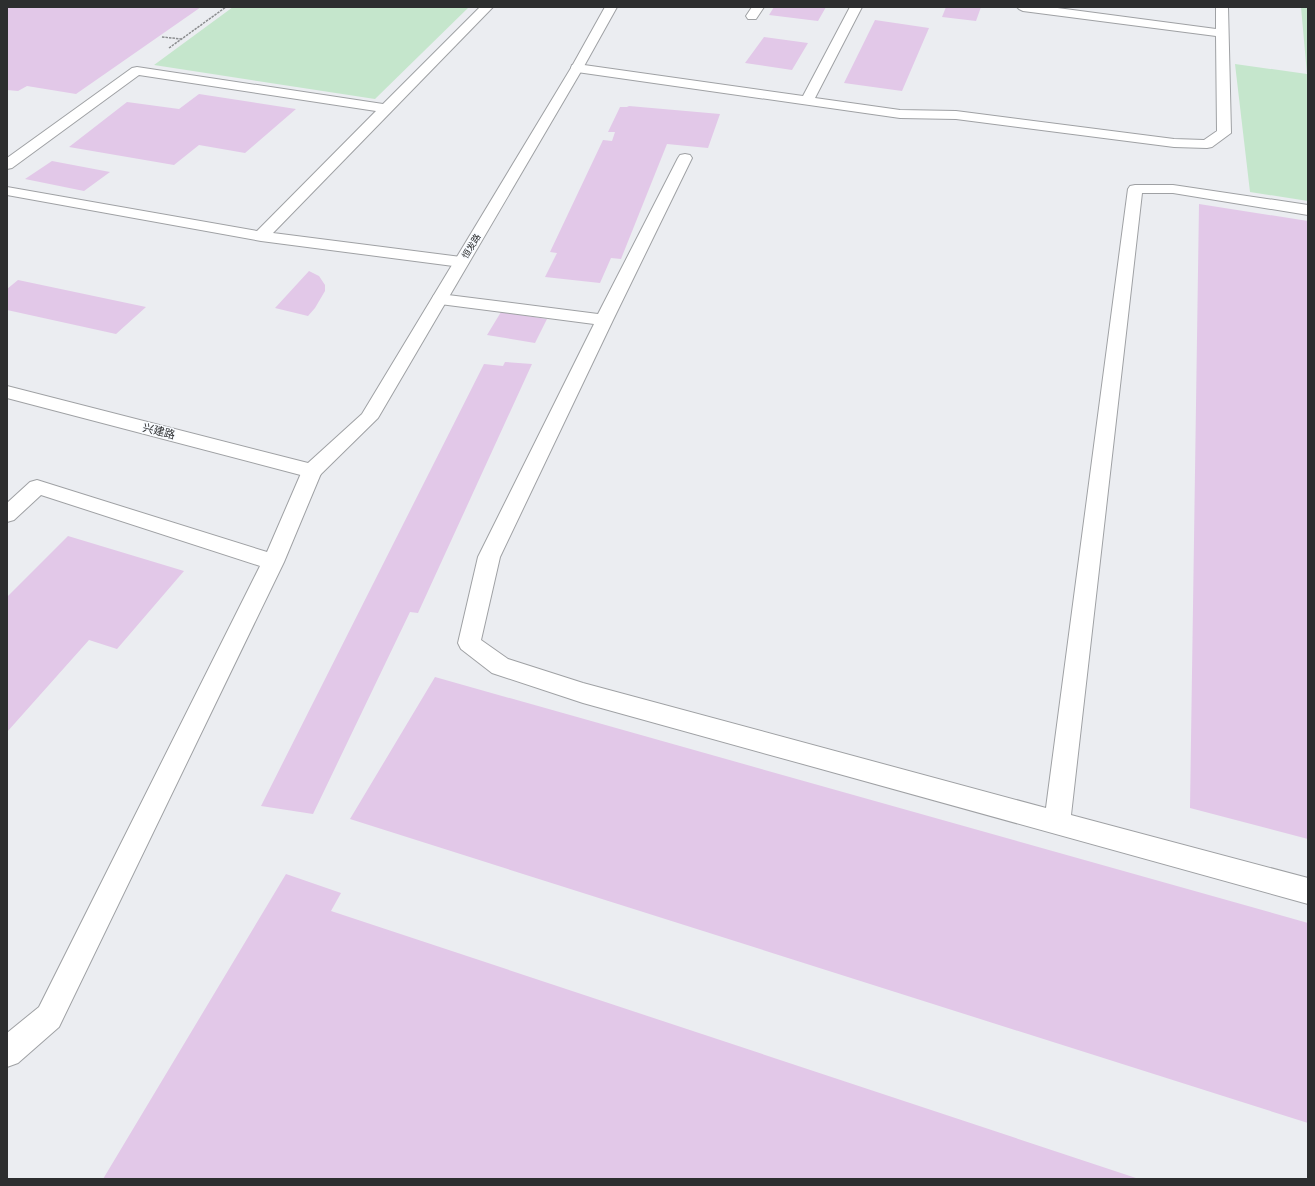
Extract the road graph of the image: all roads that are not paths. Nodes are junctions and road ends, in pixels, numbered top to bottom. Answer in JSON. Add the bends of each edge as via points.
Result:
{"nodes":[{"id":1,"x":487,"y":7,"type":"edge"},
{"id":2,"x":612,"y":7,"type":"edge"},
{"id":3,"x":856,"y":7,"type":"edge"},
{"id":4,"x":1022,"y":7,"type":"edge"},
{"id":5,"x":1222,"y":7,"type":"edge"},
{"id":6,"x":1222,"y":33,"type":"junction"},
{"id":7,"x":577,"y":68,"type":"junction"},
{"id":8,"x":807,"y":101,"type":"junction"},
{"id":9,"x":387,"y":109,"type":"junction"},
{"id":10,"x":685,"y":158,"type":"dead end"},
{"id":11,"x":7,"y":165,"type":"edge"},
{"id":12,"x":7,"y":191,"type":"edge"},
{"id":13,"x":1308,"y":210,"type":"edge"},
{"id":14,"x":261,"y":236,"type":"junction"},
{"id":15,"x":461,"y":262,"type":"junction"},
{"id":16,"x":440,"y":299,"type":"junction"},
{"id":17,"x":604,"y":320,"type":"junction"},
{"id":18,"x":7,"y":392,"type":"edge"},
{"id":19,"x":312,"y":471,"type":"junction"},
{"id":20,"x":7,"y":515,"type":"edge"},
{"id":21,"x":273,"y":562,"type":"junction"},
{"id":22,"x":1057,"y":822,"type":"junction"},
{"id":23,"x":1308,"y":891,"type":"edge"},
{"id":24,"x":7,"y":1052,"type":"edge"}],
"edges":[{"from":1,"to":9,"type":"street"},
{"from":2,"to":7,"type":"street","name":"恒发路"},
{"from":3,"to":8,"type":"street"},
{"from":4,"to":6,"type":"street"},
{"from":5,"to":6,"type":"street"},
{"from":6,"to":8,"type":"street","via":[[1224,133],[1207,144],[1174,143],[956,115],[900,114]]},
{"from":7,"to":8,"type":"street"},
{"from":7,"to":15,"type":"street","name":"恒发路"},
{"from":9,"to":11,"type":"street","via":[[137,71]]},
{"from":9,"to":14,"type":"street"},
{"from":10,"to":17,"type":"street"},
{"from":12,"to":14,"type":"street"},
{"from":13,"to":22,"type":"street","via":[[1172,189],[1135,189]]},
{"from":14,"to":15,"type":"street"},
{"from":15,"to":16,"type":"street","name":"恒发路"},
{"from":16,"to":17,"type":"street"},
{"from":16,"to":19,"type":"street","name":"恒发路","via":[[369,418]]},
{"from":17,"to":22,"type":"street","via":[[489,557],[469,643],[500,666],[583,693]]},
{"from":18,"to":19,"type":"street","name":"兴建路"},
{"from":19,"to":21,"type":"street"},
{"from":20,"to":21,"type":"street","via":[[37,487]]},
{"from":21,"to":24,"type":"street","via":[[49,1017]]},
{"from":22,"to":23,"type":"street"}]}
